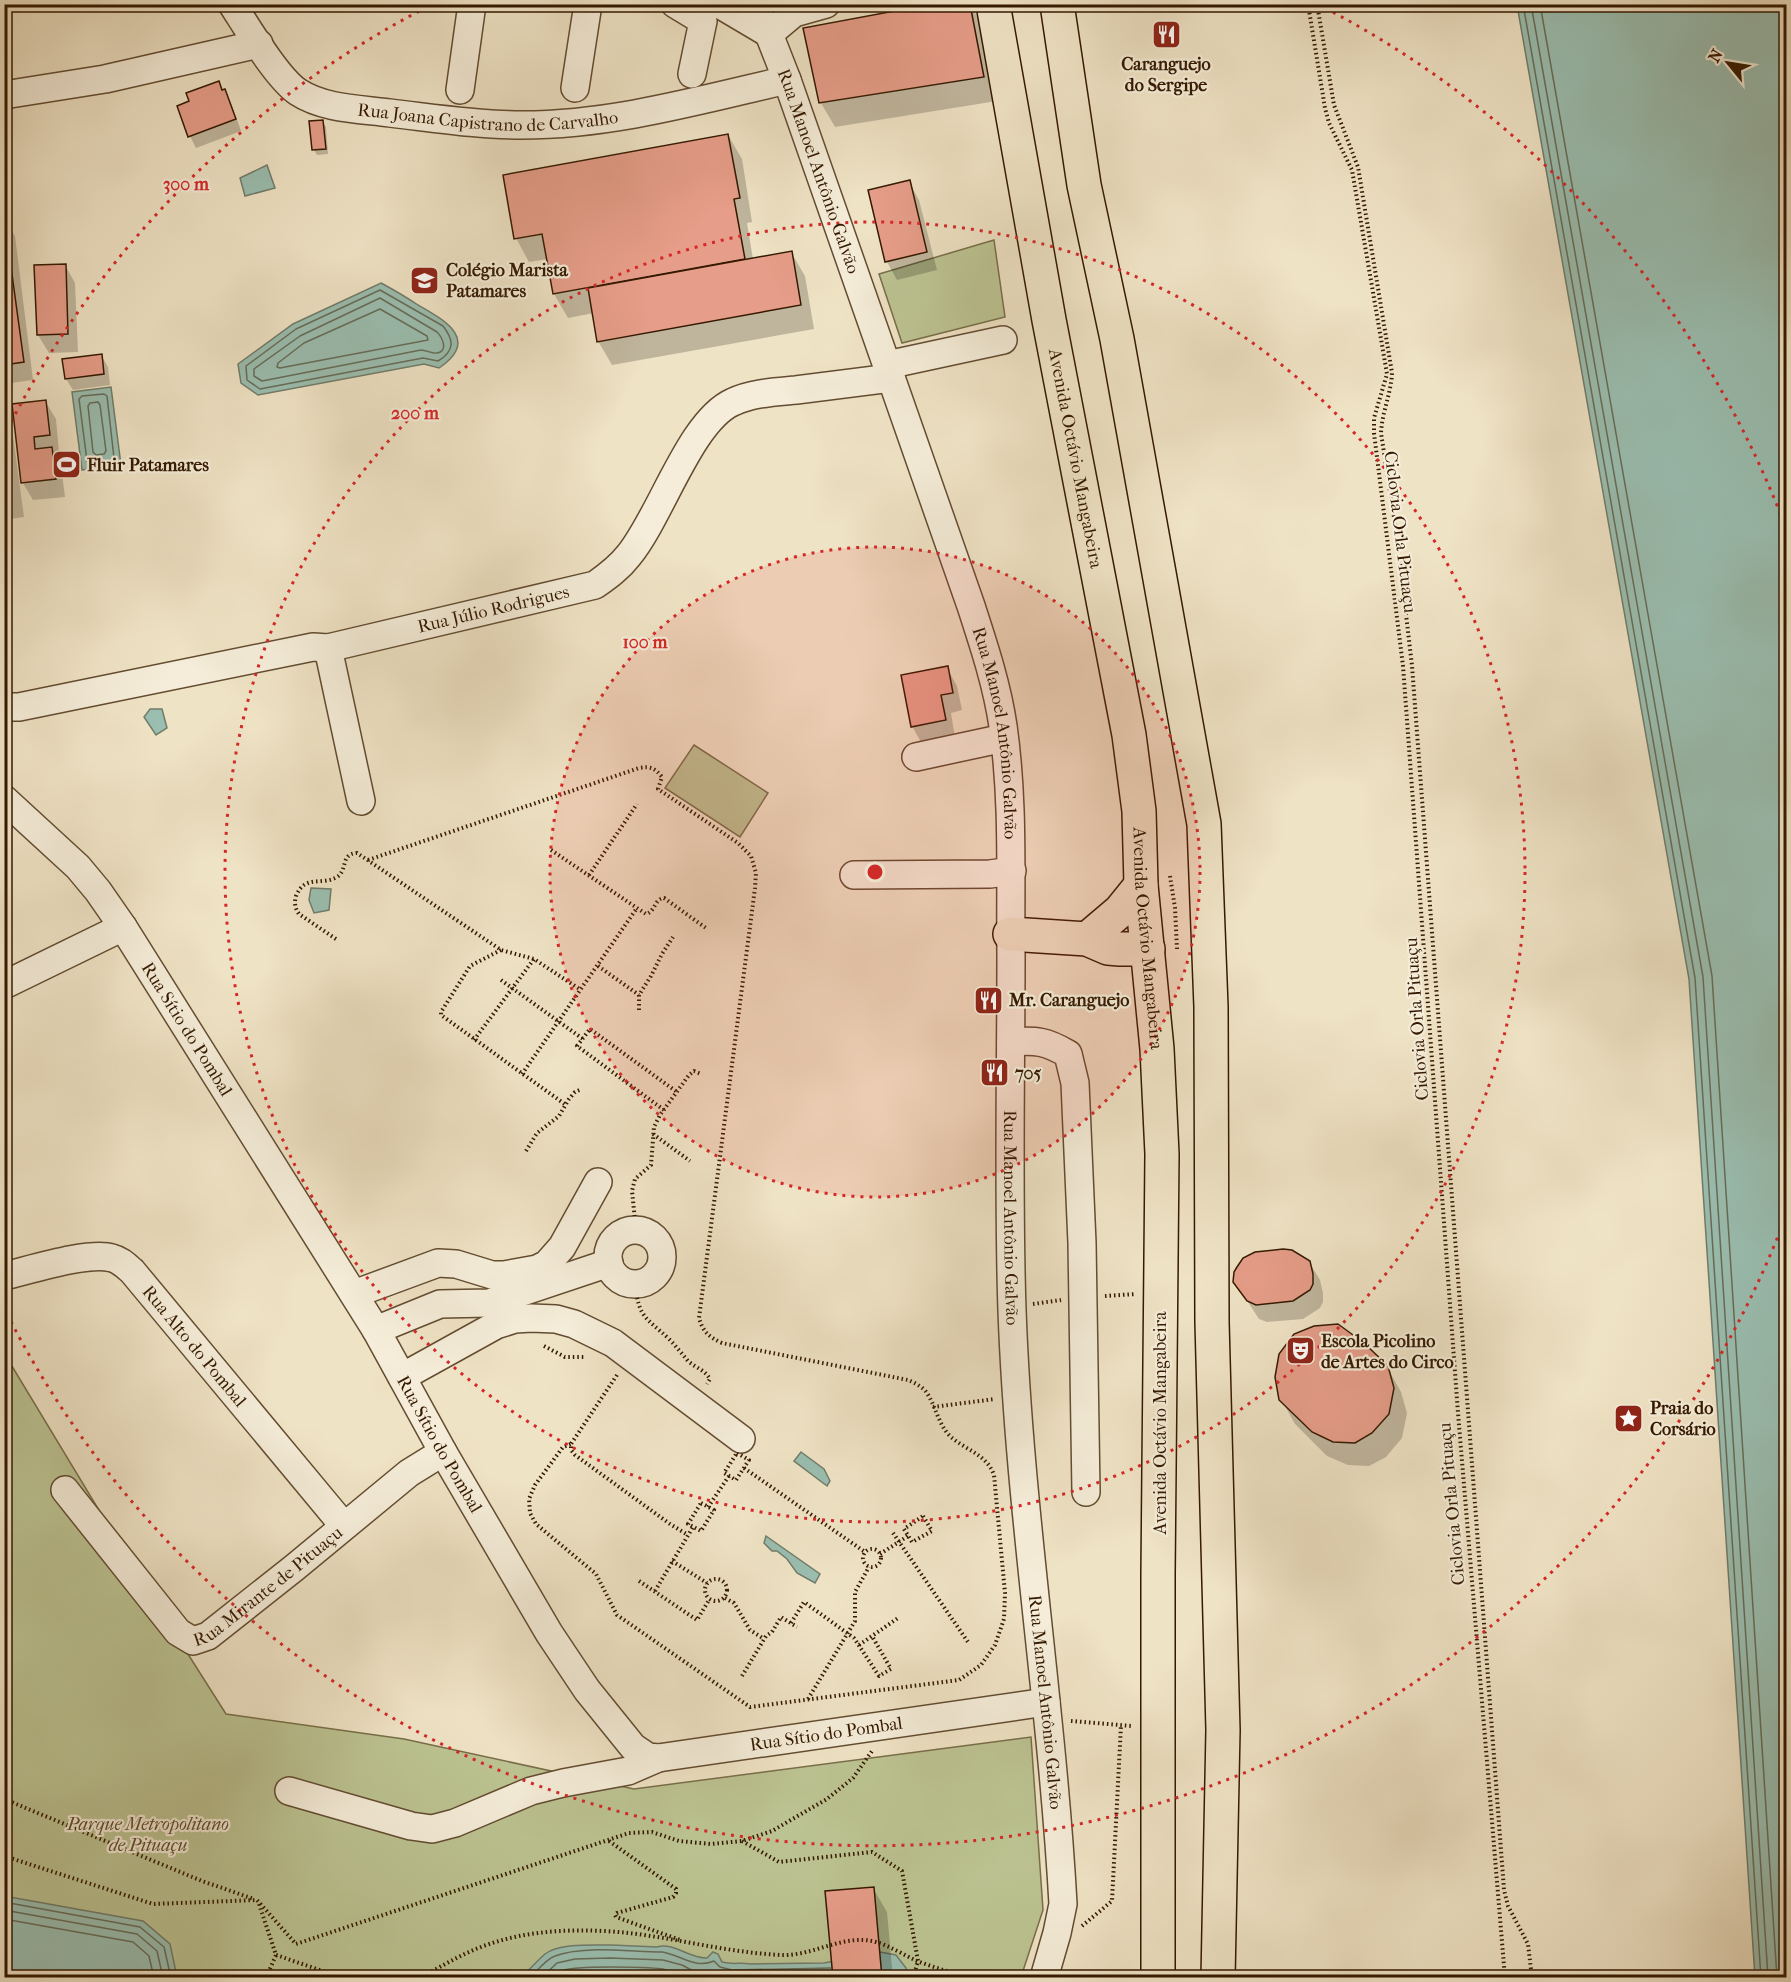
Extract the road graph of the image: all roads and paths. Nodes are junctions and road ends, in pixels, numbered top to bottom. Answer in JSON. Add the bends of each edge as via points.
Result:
{"nodes":[{"id":1,"x":232,"y":4,"type":"edge"},
{"id":2,"x":472,"y":4,"type":"edge"},
{"id":3,"x":588,"y":4,"type":"edge"},
{"id":4,"x":675,"y":4,"type":"edge"},
{"id":5,"x":719,"y":4,"type":"edge"},
{"id":6,"x":753,"y":4,"type":"edge"},
{"id":7,"x":826,"y":4,"type":"edge"},
{"id":8,"x":993,"y":4,"type":"edge"},
{"id":9,"x":1058,"y":4,"type":"edge"},
{"id":10,"x":1308,"y":4,"type":"edge"},
{"id":11,"x":1317,"y":4,"type":"edge"},
{"id":12,"x":769,"y":34,"type":"junction"},
{"id":13,"x":259,"y":44,"type":"junction"},
{"id":14,"x":692,"y":74,"type":"dead end"},
{"id":15,"x":787,"y":80,"type":"junction"},
{"id":16,"x":575,"y":88,"type":"dead end"},
{"id":17,"x":460,"y":90,"type":"dead end"},
{"id":18,"x":4,"y":95,"type":"edge"},
{"id":19,"x":1003,"y":340,"type":"dead end"},
{"id":20,"x":889,"y":371,"type":"junction"},
{"id":21,"x":328,"y":648,"type":"junction"},
{"id":22,"x":4,"y":707,"type":"edge"},
{"id":23,"x":1004,"y":738,"type":"junction"},
{"id":24,"x":916,"y":757,"type":"dead end"},
{"id":25,"x":4,"y":799,"type":"edge"},
{"id":26,"x":361,"y":801,"type":"dead end"},
{"id":27,"x":637,"y":804,"type":"dead end"},
{"id":28,"x":551,"y":850,"type":"dead end"},
{"id":29,"x":368,"y":860,"type":"junction"},
{"id":30,"x":1012,"y":871,"type":"junction"},
{"id":31,"x":589,"y":875,"type":"junction"},
{"id":32,"x":854,"y":875,"type":"dead end"},
{"id":33,"x":1141,"y":885,"type":"junction"},
{"id":34,"x":637,"y":908,"type":"junction"},
{"id":35,"x":123,"y":927,"type":"junction"},
{"id":36,"x":706,"y":928,"type":"dead end"},
{"id":37,"x":1010,"y":934,"type":"junction"},
{"id":38,"x":673,"y":937,"type":"dead end"},
{"id":39,"x":336,"y":939,"type":"dead end"},
{"id":40,"x":1087,"y":939,"type":"junction"},
{"id":41,"x":1148,"y":949,"type":"junction"},
{"id":42,"x":501,"y":950,"type":"junction"},
{"id":43,"x":534,"y":959,"type":"junction"},
{"id":44,"x":598,"y":966,"type":"junction"},
{"id":45,"x":501,"y":980,"type":"dead end"},
{"id":46,"x":4,"y":984,"type":"edge"},
{"id":47,"x":512,"y":988,"type":"junction"},
{"id":48,"x":581,"y":990,"type":"junction"},
{"id":49,"x":639,"y":995,"type":"junction"},
{"id":50,"x":639,"y":1010,"type":"dead end"},
{"id":51,"x":558,"y":1022,"type":"junction"},
{"id":52,"x":583,"y":1039,"type":"junction"},
{"id":53,"x":474,"y":1040,"type":"junction"},
{"id":54,"x":1011,"y":1042,"type":"junction"},
{"id":55,"x":522,"y":1074,"type":"junction"},
{"id":56,"x":700,"y":1074,"type":"dead end"},
{"id":57,"x":582,"y":1089,"type":"dead end"},
{"id":58,"x":676,"y":1092,"type":"junction"},
{"id":59,"x":566,"y":1105,"type":"junction"},
{"id":60,"x":664,"y":1110,"type":"junction"},
{"id":61,"x":652,"y":1134,"type":"junction"},
{"id":62,"x":526,"y":1151,"type":"dead end"},
{"id":63,"x":690,"y":1161,"type":"dead end"},
{"id":64,"x":598,"y":1182,"type":"dead end"},
{"id":65,"x":636,"y":1230,"type":"junction"},
{"id":66,"x":609,"y":1263,"type":"junction"},
{"id":67,"x":4,"y":1276,"type":"edge"},
{"id":68,"x":635,"y":1284,"type":"junction"},
{"id":69,"x":354,"y":1294,"type":"junction"},
{"id":70,"x":376,"y":1330,"type":"junction"},
{"id":71,"x":617,"y":1374,"type":"dead end"},
{"id":72,"x":402,"y":1377,"type":"junction"},
{"id":73,"x":1016,"y":1395,"type":"junction"},
{"id":74,"x":693,"y":1404,"type":"junction"},
{"id":75,"x":933,"y":1407,"type":"junction"},
{"id":76,"x":571,"y":1444,"type":"junction"},
{"id":77,"x":745,"y":1449,"type":"joint"},
{"id":78,"x":443,"y":1452,"type":"junction"},
{"id":79,"x":744,"y":1468,"type":"junction"},
{"id":80,"x":724,"y":1473,"type":"dead end"},
{"id":81,"x":729,"y":1476,"type":"junction"},
{"id":82,"x":65,"y":1490,"type":"dead end"},
{"id":83,"x":1086,"y":1491,"type":"dead end"},
{"id":84,"x":708,"y":1507,"type":"junction"},
{"id":85,"x":344,"y":1526,"type":"junction"},
{"id":86,"x":693,"y":1527,"type":"junction"},
{"id":87,"x":893,"y":1533,"type":"dead end"},
{"id":88,"x":688,"y":1535,"type":"junction"},
{"id":89,"x":908,"y":1536,"type":"junction"},
{"id":90,"x":899,"y":1542,"type":"junction"},
{"id":91,"x":865,"y":1552,"type":"junction"},
{"id":92,"x":880,"y":1554,"type":"junction"},
{"id":93,"x":672,"y":1561,"type":"junction"},
{"id":94,"x":868,"y":1568,"type":"junction"},
{"id":95,"x":639,"y":1581,"type":"dead end"},
{"id":96,"x":707,"y":1583,"type":"junction"},
{"id":97,"x":655,"y":1591,"type":"junction"},
{"id":98,"x":725,"y":1598,"type":"junction"},
{"id":99,"x":709,"y":1600,"type":"junction"},
{"id":100,"x":898,"y":1618,"type":"dead end"},
{"id":101,"x":791,"y":1623,"type":"junction"},
{"id":102,"x":798,"y":1627,"type":"dead end"},
{"id":103,"x":848,"y":1632,"type":"junction"},
{"id":104,"x":872,"y":1636,"type":"junction"},
{"id":105,"x":764,"y":1639,"type":"junction"},
{"id":106,"x":968,"y":1642,"type":"dead end"},
{"id":107,"x":859,"y":1645,"type":"junction"},
{"id":108,"x":742,"y":1676,"type":"dead end"},
{"id":109,"x":808,"y":1699,"type":"dead end"},
{"id":110,"x":1047,"y":1710,"type":"junction"},
{"id":111,"x":1121,"y":1725,"type":"junction"},
{"id":112,"x":883,"y":1726,"type":"junction"},
{"id":113,"x":1159,"y":1728,"type":"junction"},
{"id":114,"x":658,"y":1758,"type":"junction"},
{"id":115,"x":289,"y":1791,"type":"dead end"},
{"id":116,"x":4,"y":1799,"type":"edge"},
{"id":117,"x":608,"y":1840,"type":"junction"},
{"id":118,"x":742,"y":1841,"type":"junction"},
{"id":119,"x":4,"y":1856,"type":"edge"},
{"id":120,"x":257,"y":1900,"type":"junction"},
{"id":121,"x":689,"y":1943,"type":"junction"},
{"id":122,"x":1052,"y":1951,"type":"junction"},
{"id":123,"x":276,"y":1955,"type":"junction"},
{"id":124,"x":918,"y":1961,"type":"junction"},
{"id":125,"x":266,"y":1977,"type":"edge"},
{"id":126,"x":343,"y":1977,"type":"edge"},
{"id":127,"x":420,"y":1977,"type":"edge"},
{"id":128,"x":914,"y":1977,"type":"edge"},
{"id":129,"x":974,"y":1977,"type":"edge"},
{"id":130,"x":1044,"y":1977,"type":"edge"},
{"id":131,"x":1158,"y":1977,"type":"edge"},
{"id":132,"x":1218,"y":1977,"type":"edge"},
{"id":133,"x":1505,"y":1977,"type":"edge"},
{"id":134,"x":1532,"y":1977,"type":"edge"}],
"edges":[{"from":1,"to":13,"type":"street","name":"Rua Joana Capistrano de Carvalho"},
{"from":2,"to":17,"type":"street"},
{"from":3,"to":16,"type":"street"},
{"from":4,"to":14,"type":"street","via":[[703,21]]},
{"from":5,"to":12,"type":"street"},
{"from":6,"to":12,"type":"street","name":"Rua Manoel Antônio Galvão"},
{"from":7,"to":12,"type":"street","via":[[794,13]]},
{"from":8,"to":33,"type":"main road","name":"Avenida Octávio Mangabeira","via":[[1129,735]]},
{"from":9,"to":132,"type":"main road","via":[[1083,185],[1117,339],[1204,824],[1211,1006],[1212,1322],[1223,1730]]},
{"from":10,"to":133,"type":"path","name":"Ciclovia Orla Pituaçu","via":[[1329,123],[1352,170],[1387,374],[1374,418],[1374,433],[1403,666]]},
{"from":11,"to":134,"type":"path","via":[[1334,105],[1358,167],[1392,373],[1381,433],[1412,666],[1504,1890],[1528,1944]]},
{"from":12,"to":15,"type":"street","name":"Rua Manoel Antônio Galvão"},
{"from":13,"to":15,"type":"street","name":"Rua Joana Capistrano de Carvalho","via":[[284,79],[315,100],[334,106],[500,124],[596,120]]},
{"from":13,"to":18,"type":"street","via":[[105,79]]},
{"from":15,"to":20,"type":"street","name":"Rua Manoel Antônio Galvão"},
{"from":19,"to":20,"type":"street"},
{"from":20,"to":21,"type":"street","name":"Rua Júlio Rodrigues","via":[[758,394],[713,414],[630,555],[595,585]]},
{"from":20,"to":23,"type":"street","name":"Rua Manoel Antônio Galvão","via":[[990,666]]},
{"from":21,"to":22,"type":"street","name":"Rua Júlio Rodrigues","via":[[313,647]]},
{"from":21,"to":26,"type":"street"},
{"from":23,"to":24,"type":"street"},
{"from":23,"to":30,"type":"street","name":"Rua Manoel Antônio Galvão"},
{"from":25,"to":35,"type":"street","name":"Rua Sítio do Pombal","via":[[78,867]]},
{"from":27,"to":31,"type":"path"},
{"from":28,"to":31,"type":"path"},
{"from":29,"to":39,"type":"path","via":[[357,853],[349,855],[340,875],[306,882],[295,899],[299,914]]},
{"from":29,"to":42,"type":"path"},
{"from":29,"to":75,"type":"path","via":[[648,767],[662,777],[658,789],[738,843],[751,856],[755,888],[699,1318],[703,1330],[722,1342],[908,1380],[927,1393]]},
{"from":30,"to":32,"type":"street"},
{"from":30,"to":37,"type":"street","name":"Rua Manoel Antônio Galvão"},
{"from":31,"to":34,"type":"path"},
{"from":33,"to":40,"type":"main road","via":[[1120,911]]},
{"from":33,"to":41,"type":"main road","name":"Avenida Octávio Mangabeira"},
{"from":34,"to":36,"type":"path","via":[[650,913],[657,901],[664,898]]},
{"from":34,"to":44,"type":"path"},
{"from":35,"to":46,"type":"street"},
{"from":35,"to":69,"type":"street","name":"Rua Sítio do Pombal"},
{"from":37,"to":40,"type":"main road"},
{"from":37,"to":54,"type":"street","name":"Rua Manoel Antônio Galvão"},
{"from":38,"to":49,"type":"path"},
{"from":40,"to":41,"type":"main road","via":[[1120,950]]},
{"from":41,"to":113,"type":"main road","name":"Avenida Octávio Mangabeira","via":[[1162,1154]]},
{"from":42,"to":43,"type":"path"},
{"from":42,"to":53,"type":"path","via":[[470,966],[441,1012],[443,1019]]},
{"from":43,"to":47,"type":"path"},
{"from":43,"to":48,"type":"path"},
{"from":44,"to":48,"type":"path"},
{"from":44,"to":49,"type":"path"},
{"from":45,"to":47,"type":"path"},
{"from":47,"to":51,"type":"path"},
{"from":47,"to":53,"type":"path"},
{"from":48,"to":51,"type":"path"},
{"from":49,"to":50,"type":"path"},
{"from":51,"to":52,"type":"path"},
{"from":51,"to":55,"type":"path"},
{"from":52,"to":58,"type":"path","via":[[590,1029]]},
{"from":52,"to":60,"type":"path","via":[[577,1047]]},
{"from":53,"to":55,"type":"path"},
{"from":54,"to":73,"type":"street","name":"Rua Manoel Antônio Galvão"},
{"from":54,"to":83,"type":"street","via":[[1049,1043],[1068,1054],[1076,1083],[1083,1243]]},
{"from":55,"to":59,"type":"path"},
{"from":56,"to":58,"type":"path","via":[[690,1074]]},
{"from":57,"to":59,"type":"path"},
{"from":58,"to":60,"type":"path"},
{"from":59,"to":62,"type":"path","via":[[559,1116],[537,1132]]},
{"from":60,"to":61,"type":"path"},
{"from":61,"to":63,"type":"path"},
{"from":61,"to":65,"type":"path","via":[[651,1165],[635,1179],[632,1191]]},
{"from":64,"to":69,"type":"street","via":[[562,1247],[537,1269],[492,1275],[438,1263]]},
{"from":65,"to":66,"type":"street","via":[[624,1232],[615,1240],[609,1251]]},
{"from":65,"to":68,"type":"street","via":[[657,1240],[662,1263],[647,1282]]},
{"from":66,"to":68,"type":"street","via":[[614,1274]]},
{"from":66,"to":70,"type":"street","via":[[489,1303],[440,1304]]},
{"from":67,"to":85,"type":"street","name":"Rua Alto do Pombal","via":[[78,1259],[110,1257],[121,1262]]},
{"from":68,"to":74,"type":"path","via":[[637,1301],[645,1317],[710,1379]]},
{"from":69,"to":70,"type":"street","name":"Rua Sítio do Pombal"},
{"from":70,"to":72,"type":"street","name":"Rua Sítio do Pombal"},
{"from":71,"to":76,"type":"path"},
{"from":72,"to":74,"type":"street","via":[[496,1325],[523,1318],[556,1319],[613,1343]]},
{"from":72,"to":78,"type":"street","name":"Rua Sítio do Pombal"},
{"from":73,"to":75,"type":"path"},
{"from":73,"to":110,"type":"street","name":"Rua Manoel Antônio Galvão"},
{"from":74,"to":77,"type":"street"},
{"from":75,"to":76,"type":"path","via":[[951,1437],[982,1457],[994,1474],[1005,1593],[1004,1619],[995,1645],[981,1665],[959,1680],[750,1707],[617,1615],[596,1574],[536,1524],[529,1499],[535,1485],[563,1447]]},
{"from":76,"to":88,"type":"path","via":[[575,1455]]},
{"from":77,"to":79,"type":"path"},
{"from":78,"to":85,"type":"street","name":"Rua Mirante de Pituaçu","via":[[409,1473]]},
{"from":78,"to":114,"type":"street","name":"Rua Sítio do Pombal","via":[[549,1633],[587,1690],[633,1748]]},
{"from":79,"to":81,"type":"path","via":[[736,1480]]},
{"from":79,"to":91,"type":"path"},
{"from":80,"to":81,"type":"path"},
{"from":81,"to":84,"type":"path"},
{"from":82,"to":85,"type":"street","name":"Rua Mirante de Pituaçu","via":[[178,1632],[193,1641],[208,1636]]},
{"from":84,"to":86,"type":"path","via":[[701,1503],[688,1524]]},
{"from":84,"to":86,"type":"path","via":[[714,1510],[701,1531]]},
{"from":86,"to":88,"type":"path"},
{"from":87,"to":90,"type":"path"},
{"from":88,"to":93,"type":"path"},
{"from":89,"to":89,"type":"path","via":[[912,1542],[932,1531],[923,1516],[904,1529]]},
{"from":89,"to":90,"type":"path"},
{"from":90,"to":92,"type":"path"},
{"from":90,"to":106,"type":"path"},
{"from":91,"to":92,"type":"path","via":[[875,1549]]},
{"from":91,"to":94,"type":"path","via":[[862,1559]]},
{"from":92,"to":94,"type":"path","via":[[879,1565]]},
{"from":93,"to":96,"type":"path"},
{"from":93,"to":97,"type":"path"},
{"from":94,"to":103,"type":"path","via":[[855,1592],[856,1616]]},
{"from":95,"to":97,"type":"path"},
{"from":96,"to":98,"type":"path","via":[[716,1578],[722,1581],[728,1589]]},
{"from":96,"to":99,"type":"path","via":[[704,1590]]},
{"from":97,"to":99,"type":"path","via":[[697,1620]]},
{"from":98,"to":99,"type":"path"},
{"from":98,"to":105,"type":"path","via":[[734,1603],[750,1629]]},
{"from":100,"to":104,"type":"path"},
{"from":101,"to":102,"type":"path"},
{"from":101,"to":103,"type":"path","via":[[804,1602]]},
{"from":101,"to":105,"type":"path","via":[[781,1617]]},
{"from":103,"to":107,"type":"path"},
{"from":103,"to":109,"type":"path"},
{"from":104,"to":107,"type":"path"},
{"from":104,"to":107,"type":"path","via":[[891,1669],[879,1676]]},
{"from":105,"to":108,"type":"path"},
{"from":110,"to":111,"type":"path"},
{"from":110,"to":112,"type":"street","name":"Rua Sítio do Pombal"},
{"from":110,"to":122,"type":"street","name":"Rua Manoel Antônio Galvão","via":[[1063,1904]]},
{"from":111,"to":113,"type":"path"},
{"from":111,"to":122,"type":"path","via":[[1112,1901]]},
{"from":112,"to":114,"type":"street","name":"Rua Sítio do Pombal"},
{"from":112,"to":118,"type":"path","via":[[854,1778],[800,1816]]},
{"from":113,"to":131,"type":"main road","name":"Avenida Octávio Mangabeira"},
{"from":114,"to":115,"type":"street","via":[[628,1771],[531,1791],[432,1829]]},
{"from":116,"to":120,"type":"path"},
{"from":117,"to":118,"type":"path","via":[[629,1833],[652,1832],[679,1841]]},
{"from":117,"to":120,"type":"path","via":[[296,1944]]},
{"from":117,"to":121,"type":"path","via":[[676,1889],[673,1897],[617,1913],[616,1917]]},
{"from":118,"to":124,"type":"path","via":[[780,1862],[872,1852],[902,1870]]},
{"from":119,"to":120,"type":"path","via":[[153,1904]]},
{"from":120,"to":123,"type":"path"},
{"from":121,"to":124,"type":"path","via":[[784,1955],[852,1939],[876,1942]]},
{"from":121,"to":127,"type":"path","via":[[629,1933],[531,1934],[482,1947]]},
{"from":122,"to":130,"type":"street","name":"Rua Manoel Antônio Galvão"},
{"from":123,"to":125,"type":"path"},
{"from":123,"to":126,"type":"path"},
{"from":124,"to":128,"type":"path"},
{"from":124,"to":129,"type":"path"}]}
